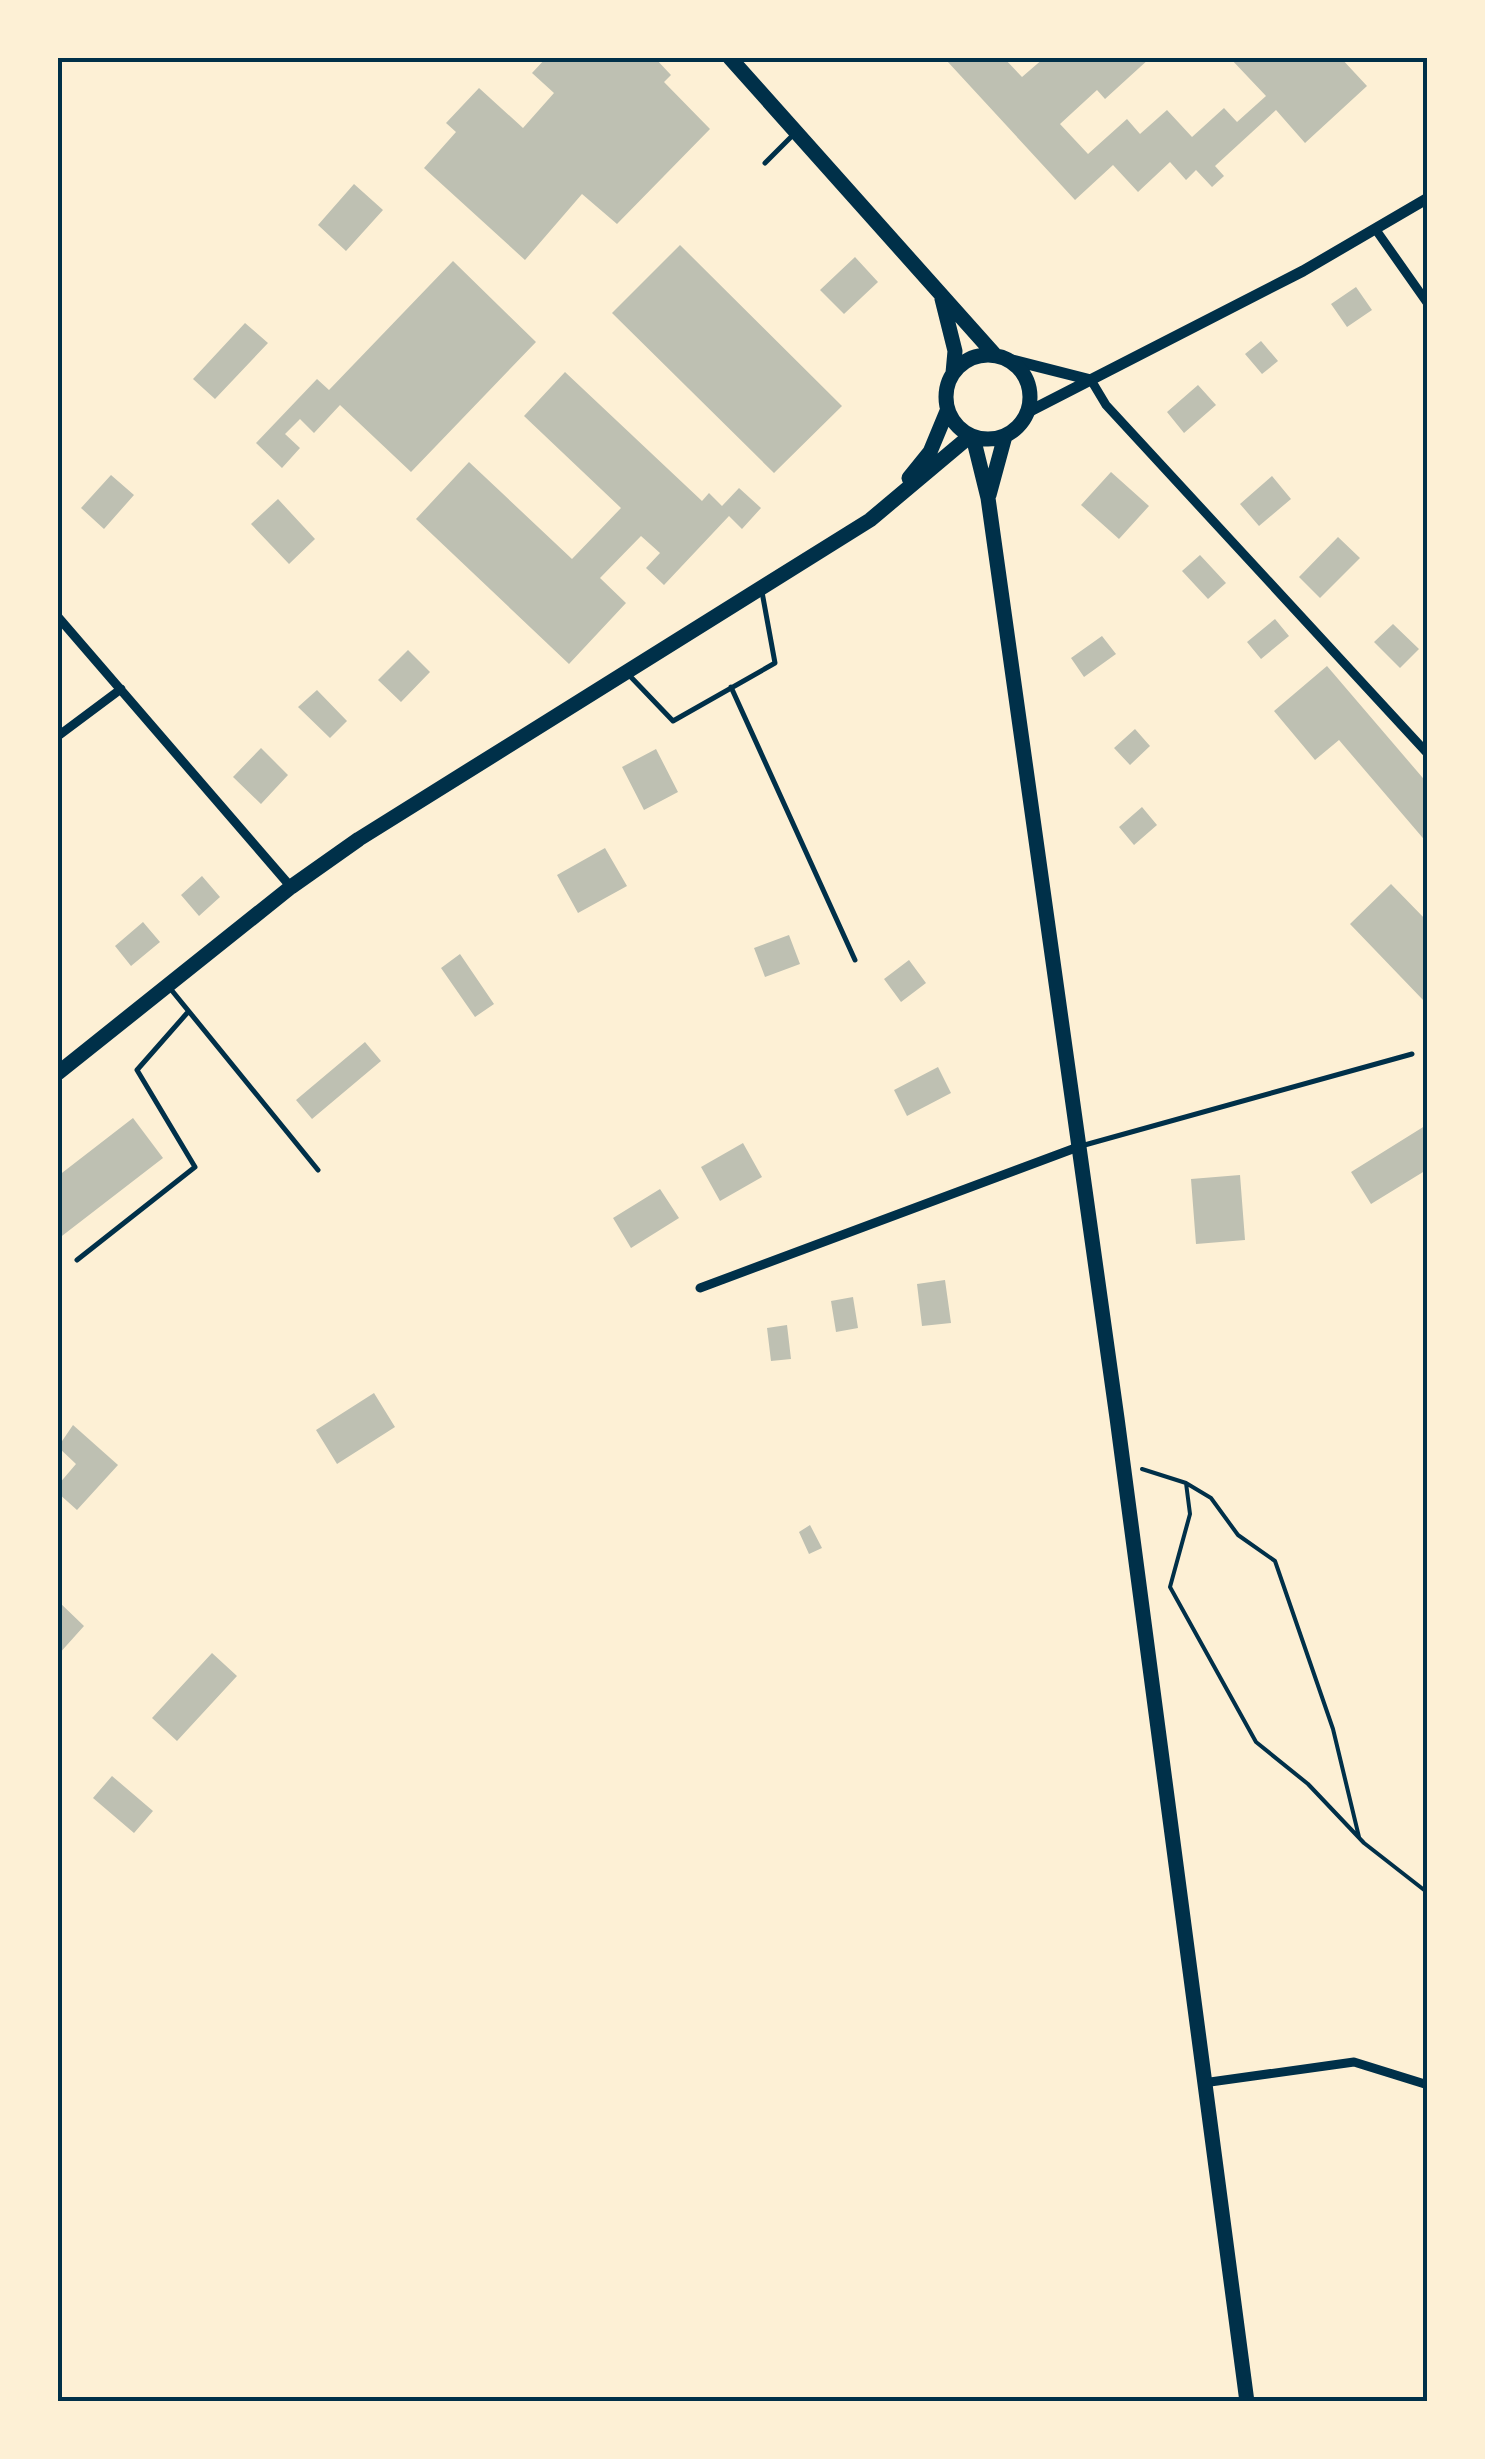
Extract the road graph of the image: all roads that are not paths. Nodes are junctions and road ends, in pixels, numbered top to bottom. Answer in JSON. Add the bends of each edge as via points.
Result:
{"nodes":[{"id":1,"x":730,"y":58,"type":"edge"},
{"id":2,"x":797,"y":131,"type":"junction"},
{"id":3,"x":765,"y":163,"type":"dead end"},
{"id":4,"x":1428,"y":198,"type":"edge"},
{"id":5,"x":1376,"y":230,"type":"junction"},
{"id":6,"x":938,"y":286,"type":"junction"},
{"id":7,"x":1428,"y":304,"type":"edge"},
{"id":8,"x":1000,"y":356,"type":"junction"},
{"id":9,"x":953,"y":373,"type":"junction"},
{"id":10,"x":1091,"y":380,"type":"junction"},
{"id":11,"x":948,"y":410,"type":"junction"},
{"id":12,"x":1028,"y":412,"type":"junction"},
{"id":13,"x":972,"y":436,"type":"junction"},
{"id":14,"x":1004,"y":436,"type":"junction"},
{"id":15,"x":988,"y":498,"type":"junction"},
{"id":16,"x":888,"y":505,"type":"junction"},
{"id":17,"x":761,"y":586,"type":"junction"},
{"id":18,"x":58,"y":617,"type":"edge"},
{"id":19,"x":626,"y":672,"type":"junction"},
{"id":20,"x":121,"y":688,"type":"junction"},
{"id":21,"x":732,"y":688,"type":"junction"},
{"id":22,"x":58,"y":736,"type":"edge"},
{"id":23,"x":1428,"y":754,"type":"edge"},
{"id":24,"x":292,"y":887,"type":"junction"},
{"id":25,"x":856,"y":960,"type":"dead end"},
{"id":26,"x":167,"y":985,"type":"junction"},
{"id":27,"x":188,"y":1012,"type":"junction"},
{"id":28,"x":1412,"y":1054,"type":"dead end"},
{"id":29,"x":58,"y":1072,"type":"edge"},
{"id":30,"x":1078,"y":1147,"type":"junction"},
{"id":31,"x":318,"y":1170,"type":"dead end"},
{"id":32,"x":77,"y":1260,"type":"dead end"},
{"id":33,"x":700,"y":1288,"type":"dead end"},
{"id":34,"x":1203,"y":2083,"type":"junction"},
{"id":35,"x":1428,"y":2085,"type":"edge"},
{"id":36,"x":1247,"y":2402,"type":"edge"}],
"edges":[{"from":1,"to":2,"type":"main road"},
{"from":2,"to":3,"type":"lane"},
{"from":2,"to":6,"type":"main road"},
{"from":4,"to":5,"type":"street"},
{"from":5,"to":7,"type":"street"},
{"from":5,"to":10,"type":"street"},
{"from":6,"to":8,"type":"main road"},
{"from":6,"to":9,"type":"main road","via":[[951,325]]},
{"from":8,"to":9,"type":"main road","via":[[971,358]]},
{"from":8,"to":10,"type":"street"},
{"from":8,"to":12,"type":"main road","via":[[1027,380]]},
{"from":9,"to":11,"type":"main road"},
{"from":10,"to":12,"type":"street"},
{"from":10,"to":23,"type":"street","via":[[1106,405]]},
{"from":11,"to":13,"type":"main road"},
{"from":11,"to":16,"type":"main road","via":[[930,452]]},
{"from":12,"to":14,"type":"main road"},
{"from":13,"to":14,"type":"main road"},
{"from":13,"to":15,"type":"main road"},
{"from":13,"to":16,"type":"main road"},
{"from":14,"to":15,"type":"main road"},
{"from":15,"to":30,"type":"main road"},
{"from":16,"to":17,"type":"main road"},
{"from":17,"to":19,"type":"main road"},
{"from":17,"to":21,"type":"lane","via":[[774,663]]},
{"from":18,"to":20,"type":"street"},
{"from":19,"to":21,"type":"lane","via":[[672,721]]},
{"from":19,"to":24,"type":"main road"},
{"from":20,"to":22,"type":"street"},
{"from":20,"to":24,"type":"street"},
{"from":21,"to":25,"type":"lane"},
{"from":24,"to":26,"type":"main road"},
{"from":26,"to":27,"type":"lane"},
{"from":26,"to":29,"type":"main road"},
{"from":27,"to":31,"type":"lane"},
{"from":27,"to":32,"type":"lane","via":[[138,1070],[195,1166]]},
{"from":28,"to":30,"type":"lane"},
{"from":30,"to":33,"type":"street"},
{"from":30,"to":34,"type":"main road"},
{"from":34,"to":35,"type":"street","via":[[1354,2062]]},
{"from":34,"to":36,"type":"main road"}]}
